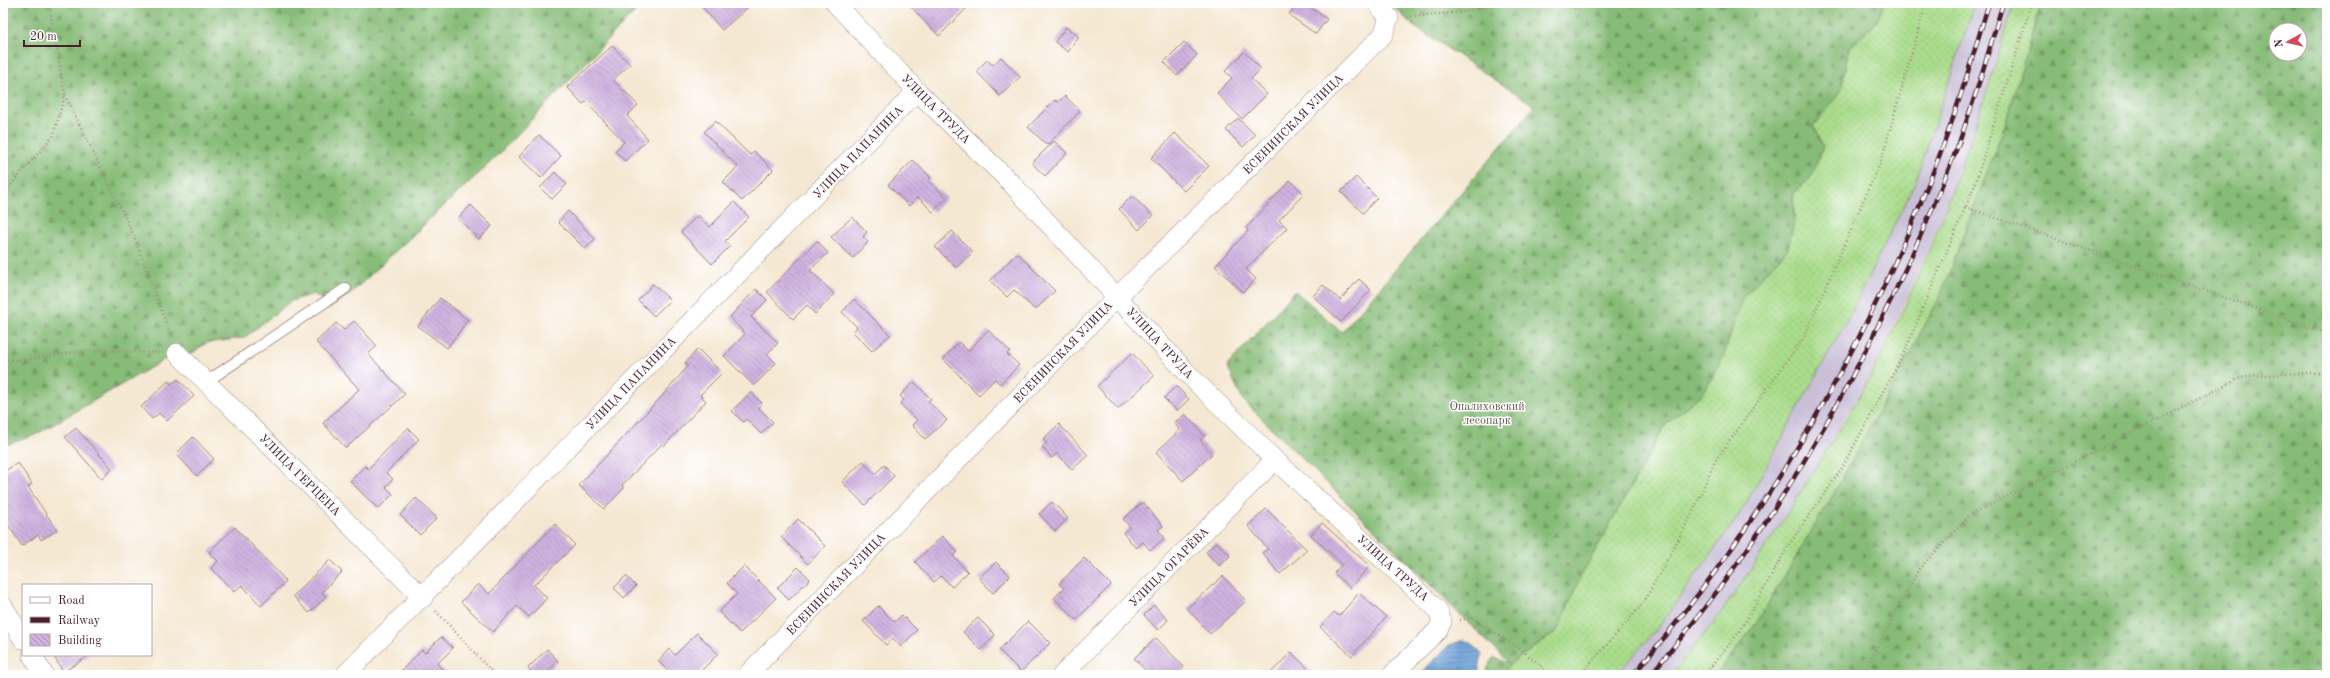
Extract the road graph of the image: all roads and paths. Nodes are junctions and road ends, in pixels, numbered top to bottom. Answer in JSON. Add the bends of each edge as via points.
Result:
{"nodes":[{"id":1,"x":49,"y":3,"type":"edge"},
{"id":2,"x":835,"y":3,"type":"edge"},
{"id":3,"x":1377,"y":3,"type":"edge"},
{"id":4,"x":1501,"y":3,"type":"edge"},
{"id":5,"x":1555,"y":3,"type":"edge"},
{"id":6,"x":1593,"y":3,"type":"edge"},
{"id":7,"x":1926,"y":3,"type":"edge"},
{"id":8,"x":2032,"y":3,"type":"edge"},
{"id":9,"x":1386,"y":26,"type":"junction"},
{"id":10,"x":917,"y":91,"type":"junction"},
{"id":11,"x":65,"y":94,"type":"junction"},
{"id":12,"x":3,"y":194,"type":"edge"},
{"id":13,"x":1965,"y":207,"type":"junction"},
{"id":14,"x":346,"y":288,"type":"dead end"},
{"id":15,"x":1117,"y":297,"type":"junction"},
{"id":16,"x":2327,"y":333,"type":"edge"},
{"id":17,"x":177,"y":353,"type":"junction"},
{"id":18,"x":3,"y":360,"type":"edge"},
{"id":19,"x":2327,"y":372,"type":"edge"},
{"id":20,"x":206,"y":382,"type":"junction"},
{"id":21,"x":1275,"y":460,"type":"junction"},
{"id":22,"x":423,"y":598,"type":"junction"},
{"id":23,"x":3,"y":606,"type":"edge"},
{"id":24,"x":1442,"y":622,"type":"junction"},
{"id":25,"x":22,"y":637,"type":"edge"},
{"id":26,"x":33,"y":656,"type":"edge"},
{"id":27,"x":44,"y":675,"type":"edge"},
{"id":28,"x":345,"y":675,"type":"edge"},
{"id":29,"x":495,"y":675,"type":"edge"},
{"id":30,"x":747,"y":675,"type":"edge"},
{"id":31,"x":1062,"y":675,"type":"edge"},
{"id":32,"x":1392,"y":675,"type":"edge"},
{"id":33,"x":1551,"y":675,"type":"edge"},
{"id":34,"x":1580,"y":675,"type":"edge"},
{"id":35,"x":1704,"y":675,"type":"edge"},
{"id":36,"x":1862,"y":675,"type":"edge"}],
"edges":[{"from":1,"to":11,"type":"path"},
{"from":2,"to":10,"type":"street","name":"УЛИЦА ТРУДА"},
{"from":3,"to":9,"type":"street"},
{"from":4,"to":9,"type":"path"},
{"from":5,"to":6,"type":"path","via":[[1576,8]]},
{"from":7,"to":34,"type":"path","via":[[1882,158],[1804,337],[1715,461],[1692,514],[1643,604]]},
{"from":8,"to":13,"type":"path","via":[[1974,187]]},
{"from":9,"to":15,"type":"street","name":"ЕСЕНИНСКАЯ УЛИЦА"},
{"from":10,"to":15,"type":"street","name":"УЛИЦА ТРУДА","via":[[1011,183]]},
{"from":10,"to":22,"type":"street","name":"УЛИЦА ПАПАНИНА"},
{"from":11,"to":12,"type":"path","via":[[53,136]]},
{"from":11,"to":17,"type":"path","via":[[133,234]]},
{"from":13,"to":16,"type":"path"},
{"from":13,"to":35,"type":"path","via":[[1904,353],[1841,470],[1788,546],[1740,630]]},
{"from":14,"to":20,"type":"lane"},
{"from":15,"to":21,"type":"street","name":"УЛИЦА ТРУДА","via":[[1192,378]]},
{"from":15,"to":30,"type":"street","name":"ЕСЕНИНСКАЯ УЛИЦА"},
{"from":17,"to":18,"type":"path","via":[[94,350],[22,360]]},
{"from":17,"to":20,"type":"street","name":"УЛИЦА ГЕРЦЕНА"},
{"from":19,"to":36,"type":"path","via":[[2244,376],[1970,515],[1918,569]]},
{"from":20,"to":22,"type":"street","name":"УЛИЦА ГЕРЦЕНА"},
{"from":21,"to":24,"type":"street","name":"УЛИЦА ТРУДА","via":[[1438,608]]},
{"from":21,"to":31,"type":"street","name":"УЛИЦА ОГАРЁВА"},
{"from":22,"to":28,"type":"street","name":"УЛИЦА ПАПАНИНА"},
{"from":22,"to":29,"type":"path"},
{"from":23,"to":25,"type":"street"},
{"from":24,"to":32,"type":"street"},
{"from":24,"to":33,"type":"path","via":[[1472,618],[1522,650]]},
{"from":26,"to":27,"type":"street"}]}
